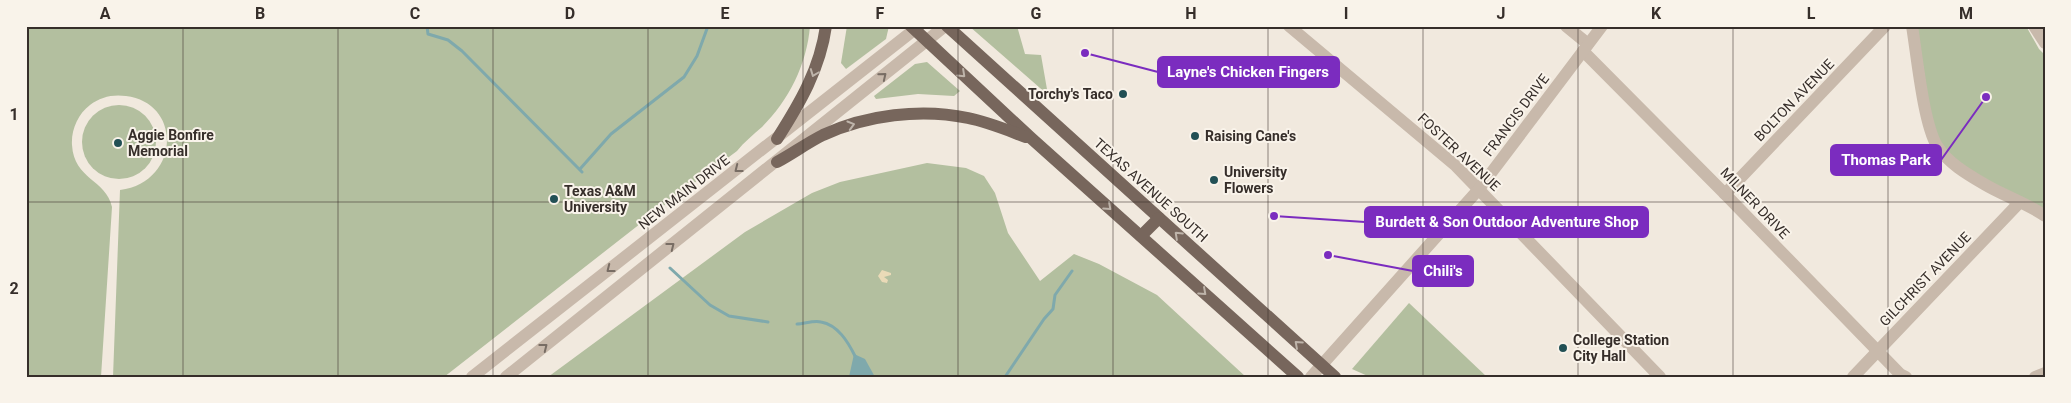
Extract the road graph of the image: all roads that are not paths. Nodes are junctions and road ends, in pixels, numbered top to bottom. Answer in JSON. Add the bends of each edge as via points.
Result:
{"nodes":[{"id":1,"x":826,"y":26,"type":"edge"},
{"id":2,"x":946,"y":26,"type":"edge"},
{"id":3,"x":1289,"y":26,"type":"edge"},
{"id":4,"x":1566,"y":26,"type":"edge"},
{"id":5,"x":1602,"y":26,"type":"edge"},
{"id":6,"x":1885,"y":26,"type":"edge"},
{"id":7,"x":1912,"y":26,"type":"edge"},
{"id":8,"x":2034,"y":26,"type":"edge"},
{"id":9,"x":915,"y":28,"type":"edge"},
{"id":10,"x":926,"y":41,"type":"junction"},
{"id":11,"x":2045,"y":43,"type":"edge"},
{"id":12,"x":1586,"y":47,"type":"junction"},
{"id":13,"x":1031,"y":138,"type":"junction"},
{"id":14,"x":777,"y":139,"type":"junction"},
{"id":15,"x":777,"y":162,"type":"junction"},
{"id":16,"x":1478,"y":189,"type":"junction"},
{"id":17,"x":1726,"y":194,"type":"junction"},
{"id":18,"x":2019,"y":203,"type":"junction"},
{"id":19,"x":2045,"y":216,"type":"edge"},
{"id":20,"x":1159,"y":218,"type":"junction"},
{"id":21,"x":1141,"y":236,"type":"junction"},
{"id":22,"x":552,"y":314,"type":"junction"},
{"id":23,"x":566,"y":329,"type":"junction"},
{"id":24,"x":1878,"y":350,"type":"junction"},
{"id":25,"x":1322,"y":365,"type":"junction"},
{"id":26,"x":2045,"y":373,"type":"edge"},
{"id":27,"x":472,"y":377,"type":"edge"},
{"id":28,"x":506,"y":377,"type":"edge"},
{"id":29,"x":1298,"y":377,"type":"edge"},
{"id":30,"x":1311,"y":377,"type":"edge"},
{"id":31,"x":1335,"y":377,"type":"edge"},
{"id":32,"x":1660,"y":377,"type":"edge"},
{"id":33,"x":1853,"y":377,"type":"edge"},
{"id":34,"x":1906,"y":377,"type":"edge"},
{"id":35,"x":2035,"y":377,"type":"edge"}],
"edges":[{"from":1,"to":14,"type":"main road","one_way":true,"via":[[821,54],[808,87]]},
{"from":2,"to":10,"type":"street"},
{"from":2,"to":20,"type":"main road","name":"TEXAS AVENUE SOUTH"},
{"from":3,"to":16,"type":"street","name":"FOSTER AVENUE","via":[[1427,140]]},
{"from":4,"to":12,"type":"street","name":"MILNER DRIVE"},
{"from":5,"to":12,"type":"street","name":"FRANCIS DRIVE"},
{"from":6,"to":17,"type":"street","name":"BOLTON AVENUE"},
{"from":7,"to":18,"type":"street","via":[[1923,96],[1937,145],[1953,164]]},
{"from":8,"to":11,"type":"street"},
{"from":9,"to":10,"type":"main road"},
{"from":9,"to":14,"type":"street","name":"NEW MAIN DRIVE"},
{"from":10,"to":13,"type":"main road","one_way":true},
{"from":15,"to":10,"type":"street","one_way":true},
{"from":12,"to":16,"type":"street","name":"FRANCIS DRIVE"},
{"from":12,"to":17,"type":"street","name":"MILNER DRIVE"},
{"from":15,"to":13,"type":"main road","one_way":true,"via":[[837,129],[898,115],[966,118]]},
{"from":13,"to":21,"type":"main road","one_way":true},
{"from":14,"to":22,"type":"street","name":"NEW MAIN DRIVE","one_way":true},
{"from":23,"to":15,"type":"street","one_way":true},
{"from":16,"to":25,"type":"street","name":"FRANCIS DRIVE"},
{"from":16,"to":32,"type":"street","name":"FOSTER AVENUE"},
{"from":17,"to":24,"type":"street","name":"MILNER DRIVE"},
{"from":18,"to":19,"type":"street"},
{"from":18,"to":24,"type":"street","name":"GILCHRIST AVENUE"},
{"from":20,"to":21,"type":"main road"},
{"from":25,"to":20,"type":"main road","name":"TEXAS AVENUE SOUTH","one_way":true},
{"from":21,"to":29,"type":"main road","one_way":true},
{"from":22,"to":23,"type":"street"},
{"from":22,"to":27,"type":"street","name":"NEW MAIN DRIVE"},
{"from":28,"to":23,"type":"street","one_way":true},
{"from":24,"to":33,"type":"street","name":"GILCHRIST AVENUE"},
{"from":24,"to":34,"type":"street","name":"MILNER DRIVE"},
{"from":25,"to":30,"type":"street","name":"FRANCIS DRIVE"},
{"from":25,"to":31,"type":"main road","name":"TEXAS AVENUE SOUTH"},
{"from":26,"to":35,"type":"street"}]}
